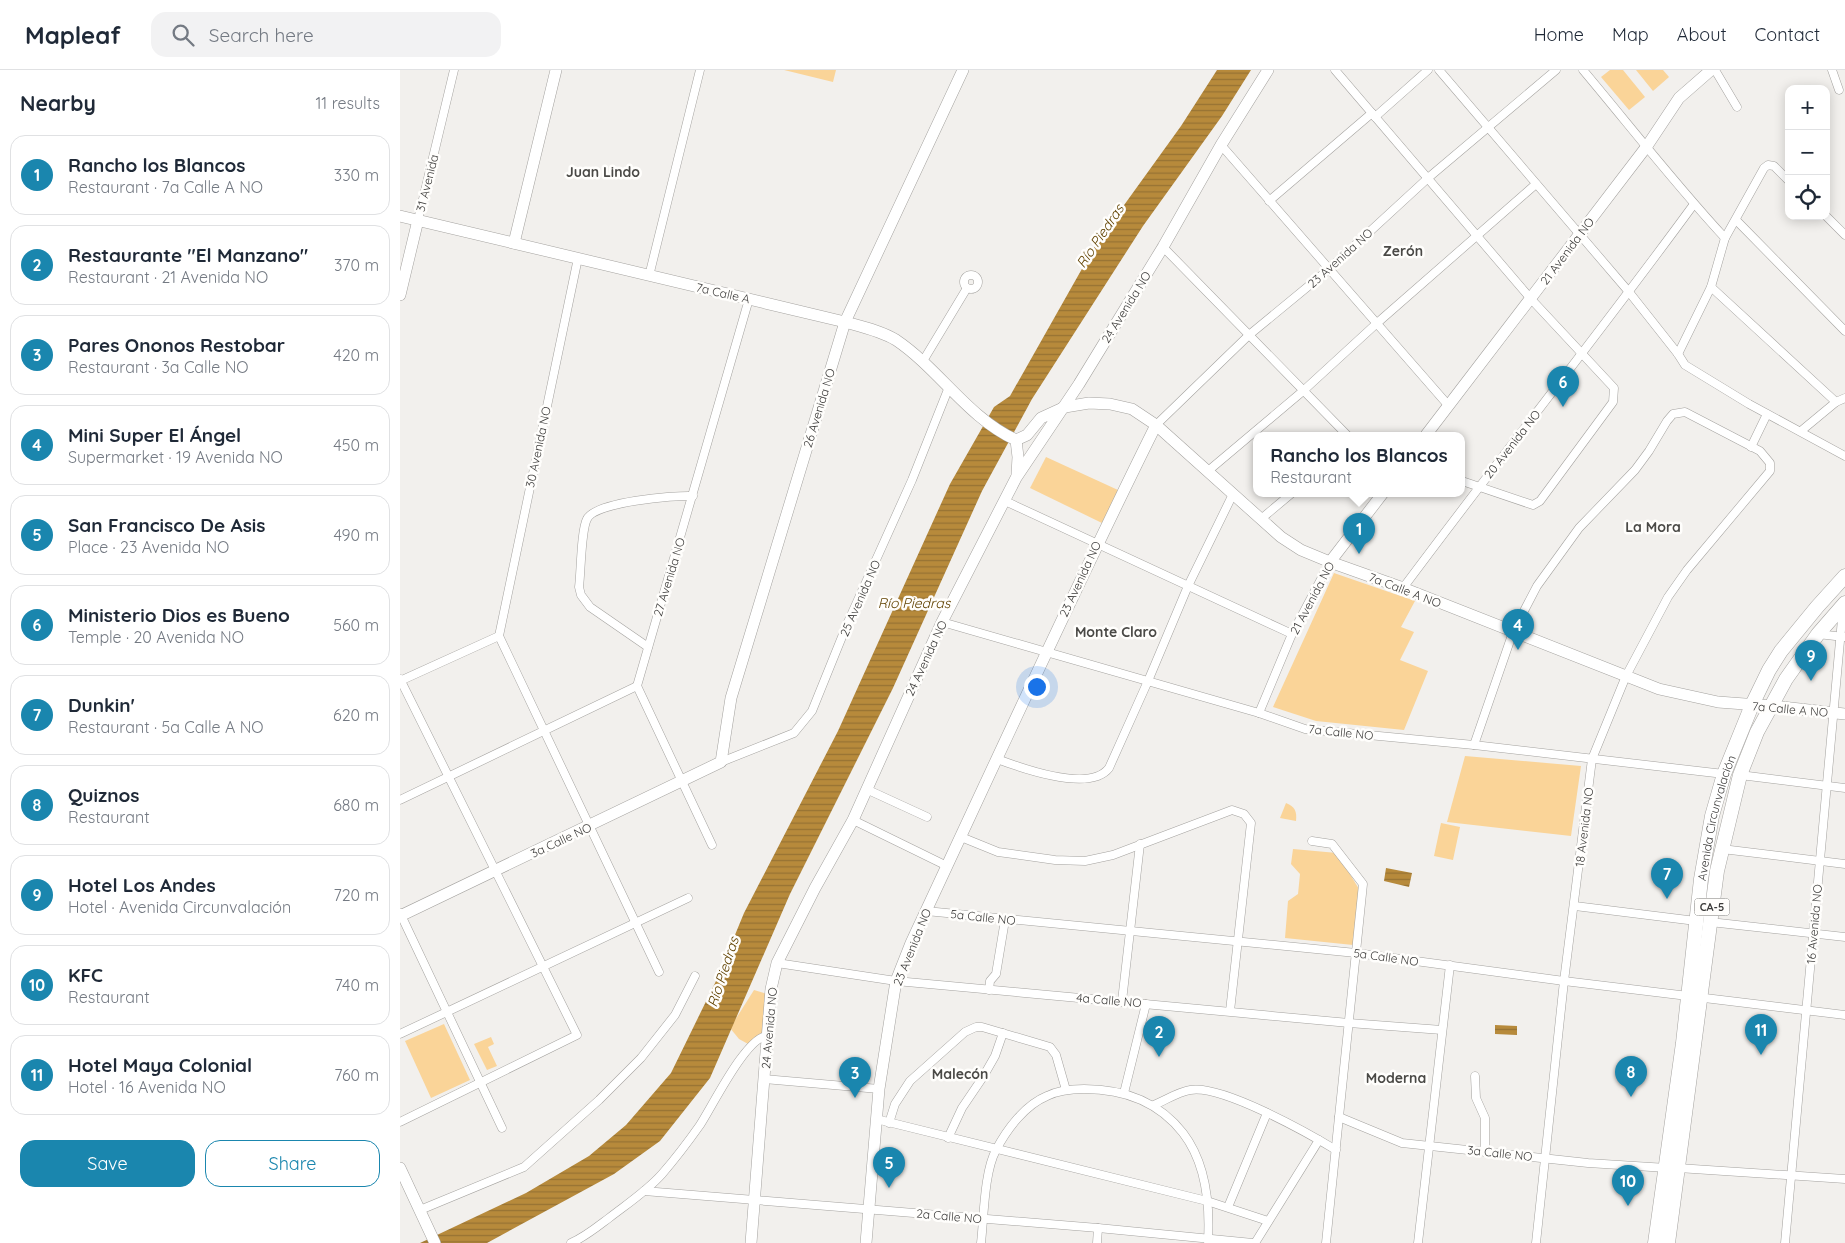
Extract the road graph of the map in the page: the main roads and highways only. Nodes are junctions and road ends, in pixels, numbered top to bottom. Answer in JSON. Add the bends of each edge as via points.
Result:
{"nodes":[{"id":1,"x":1845,"y":576,"type":"edge"},
{"id":2,"x":1844,"y":604,"type":"edge"},
{"id":3,"x":1703,"y":921,"type":"junction"},
{"id":4,"x":1672,"y":1168,"type":"junction"},
{"id":5,"x":1655,"y":1243,"type":"edge"},
{"id":6,"x":1668,"y":1243,"type":"edge"}],
"edges":[{"from":1,"to":3,"type":"highway","name":"Avenida Circunvalación","number":"CA-5","via":[[1781,651],[1752,705],[1724,774],[1712,816],[1700,879]]},
{"from":2,"to":3,"type":"highway","name":"Avenida Circunvalación","number":"CA-5","via":[[1786,679],[1757,732],[1736,791]]},
{"from":3,"to":4,"type":"highway","name":"Avenida Circunvalación","number":"CA-5"},
{"from":4,"to":5,"type":"highway","name":"Avenida Circunvalación","number":"CA-5"},
{"from":4,"to":6,"type":"highway","name":"Avenida Circunvalación","number":"CA-5"}]}
